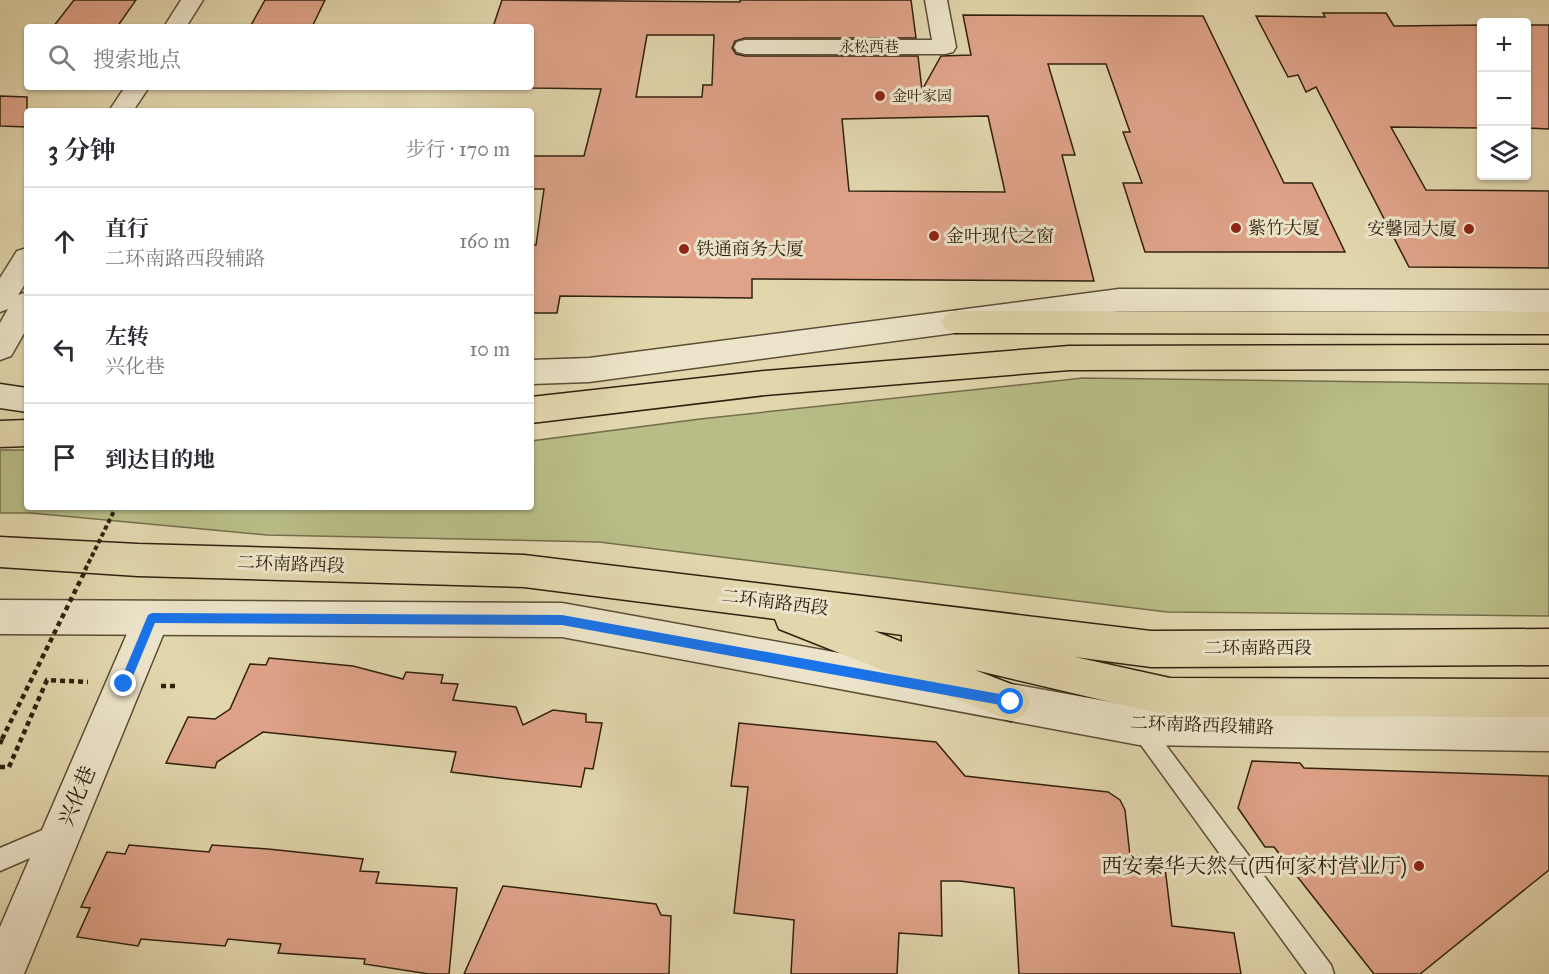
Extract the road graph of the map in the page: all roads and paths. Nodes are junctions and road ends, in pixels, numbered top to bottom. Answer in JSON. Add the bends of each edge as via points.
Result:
{"nodes":[{"id":1,"x":192,"y":0,"type":"edge"},
{"id":2,"x":212,"y":0,"type":"edge"},
{"id":3,"x":936,"y":0,"type":"edge"},
{"id":4,"x":177,"y":24,"type":"edge"},
{"id":5,"x":197,"y":24,"type":"edge"},
{"id":6,"x":745,"y":47,"type":"dead end"},
{"id":7,"x":135,"y":90,"type":"edge"},
{"id":8,"x":157,"y":90,"type":"edge"},
{"id":9,"x":123,"y":108,"type":"edge"},
{"id":10,"x":146,"y":108,"type":"edge"},
{"id":11,"x":24,"y":263,"type":"edge"},
{"id":12,"x":0,"y":301,"type":"edge"},
{"id":13,"x":1549,"y":301,"type":"edge"},
{"id":14,"x":24,"y":308,"type":"edge"},
{"id":15,"x":956,"y":322,"type":"junction"},
{"id":16,"x":1549,"y":323,"type":"edge"},
{"id":17,"x":0,"y":348,"type":"edge"},
{"id":18,"x":1549,"y":357,"type":"edge"},
{"id":19,"x":534,"y":372,"type":"edge"},
{"id":20,"x":24,"y":390,"type":"edge"},
{"id":21,"x":0,"y":391,"type":"edge"},
{"id":22,"x":0,"y":396,"type":"edge"},
{"id":23,"x":24,"y":400,"type":"edge"},
{"id":24,"x":534,"y":410,"type":"edge"},
{"id":25,"x":24,"y":433,"type":"edge"},
{"id":26,"x":0,"y":434,"type":"edge"},
{"id":27,"x":115,"y":510,"type":"edge"},
{"id":28,"x":0,"y":552,"type":"edge"},
{"id":29,"x":745,"y":599,"type":"junction"},
{"id":30,"x":0,"y":617,"type":"edge"},
{"id":31,"x":152,"y":618,"type":"junction"},
{"id":32,"x":1549,"y":647,"type":"edge"},
{"id":33,"x":124,"y":684,"type":"junction"},
{"id":34,"x":176,"y":686,"type":"dead end"},
{"id":35,"x":1549,"y":698,"type":"edge"},
{"id":36,"x":1011,"y":702,"type":"junction"},
{"id":37,"x":1139,"y":726,"type":"junction"},
{"id":38,"x":1549,"y":732,"type":"edge"},
{"id":39,"x":1,"y":741,"type":"edge"},
{"id":40,"x":0,"y":767,"type":"edge"},
{"id":41,"x":62,"y":832,"type":"junction"},
{"id":42,"x":0,"y":860,"type":"edge"},
{"id":43,"x":2,"y":974,"type":"edge"},
{"id":44,"x":1322,"y":974,"type":"edge"}],
"edges":[{"from":1,"to":4,"type":"street"},
{"from":2,"to":5,"type":"street"},
{"from":3,"to":6,"type":"street","name":"永松西巷","via":[[945,47]]},
{"from":7,"to":9,"type":"street"},
{"from":8,"to":10,"type":"street"},
{"from":11,"to":12,"type":"street"},
{"from":13,"to":15,"type":"street","via":[[1119,300]]},
{"from":14,"to":17,"type":"street"},
{"from":15,"to":16,"type":"highway"},
{"from":15,"to":19,"type":"street","via":[[589,370]]},
{"from":18,"to":24,"type":"highway","via":[[1069,358],[765,383]]},
{"from":20,"to":21,"type":"street"},
{"from":22,"to":23,"type":"street"},
{"from":25,"to":26,"type":"highway"},
{"from":27,"to":39,"type":"path","bridge":true},
{"from":28,"to":29,"type":"highway","name":"二环南路西段","via":[[138,560],[525,571]]},
{"from":29,"to":32,"type":"highway","name":"二环南路西段","via":[[1151,649]]},
{"from":29,"to":35,"type":"highway","via":[[1170,696]]},
{"from":29,"to":36,"type":"highway"},
{"from":30,"to":31,"type":"street","name":"二环南路西段辅路"},
{"from":31,"to":33,"type":"street","name":"兴化巷"},
{"from":31,"to":36,"type":"street","name":"二环南路西段辅路","via":[[562,620]]},
{"from":33,"to":34,"type":"path"},
{"from":33,"to":40,"type":"path","via":[[47,680],[9,768]]},
{"from":33,"to":41,"type":"street","name":"兴化巷"},
{"from":36,"to":37,"type":"street","name":"二环南路西段辅路"},
{"from":37,"to":38,"type":"street","name":"二环南路西段辅路"},
{"from":37,"to":44,"type":"lane"},
{"from":41,"to":42,"type":"lane"},
{"from":41,"to":43,"type":"street","name":"兴化巷"}]}
